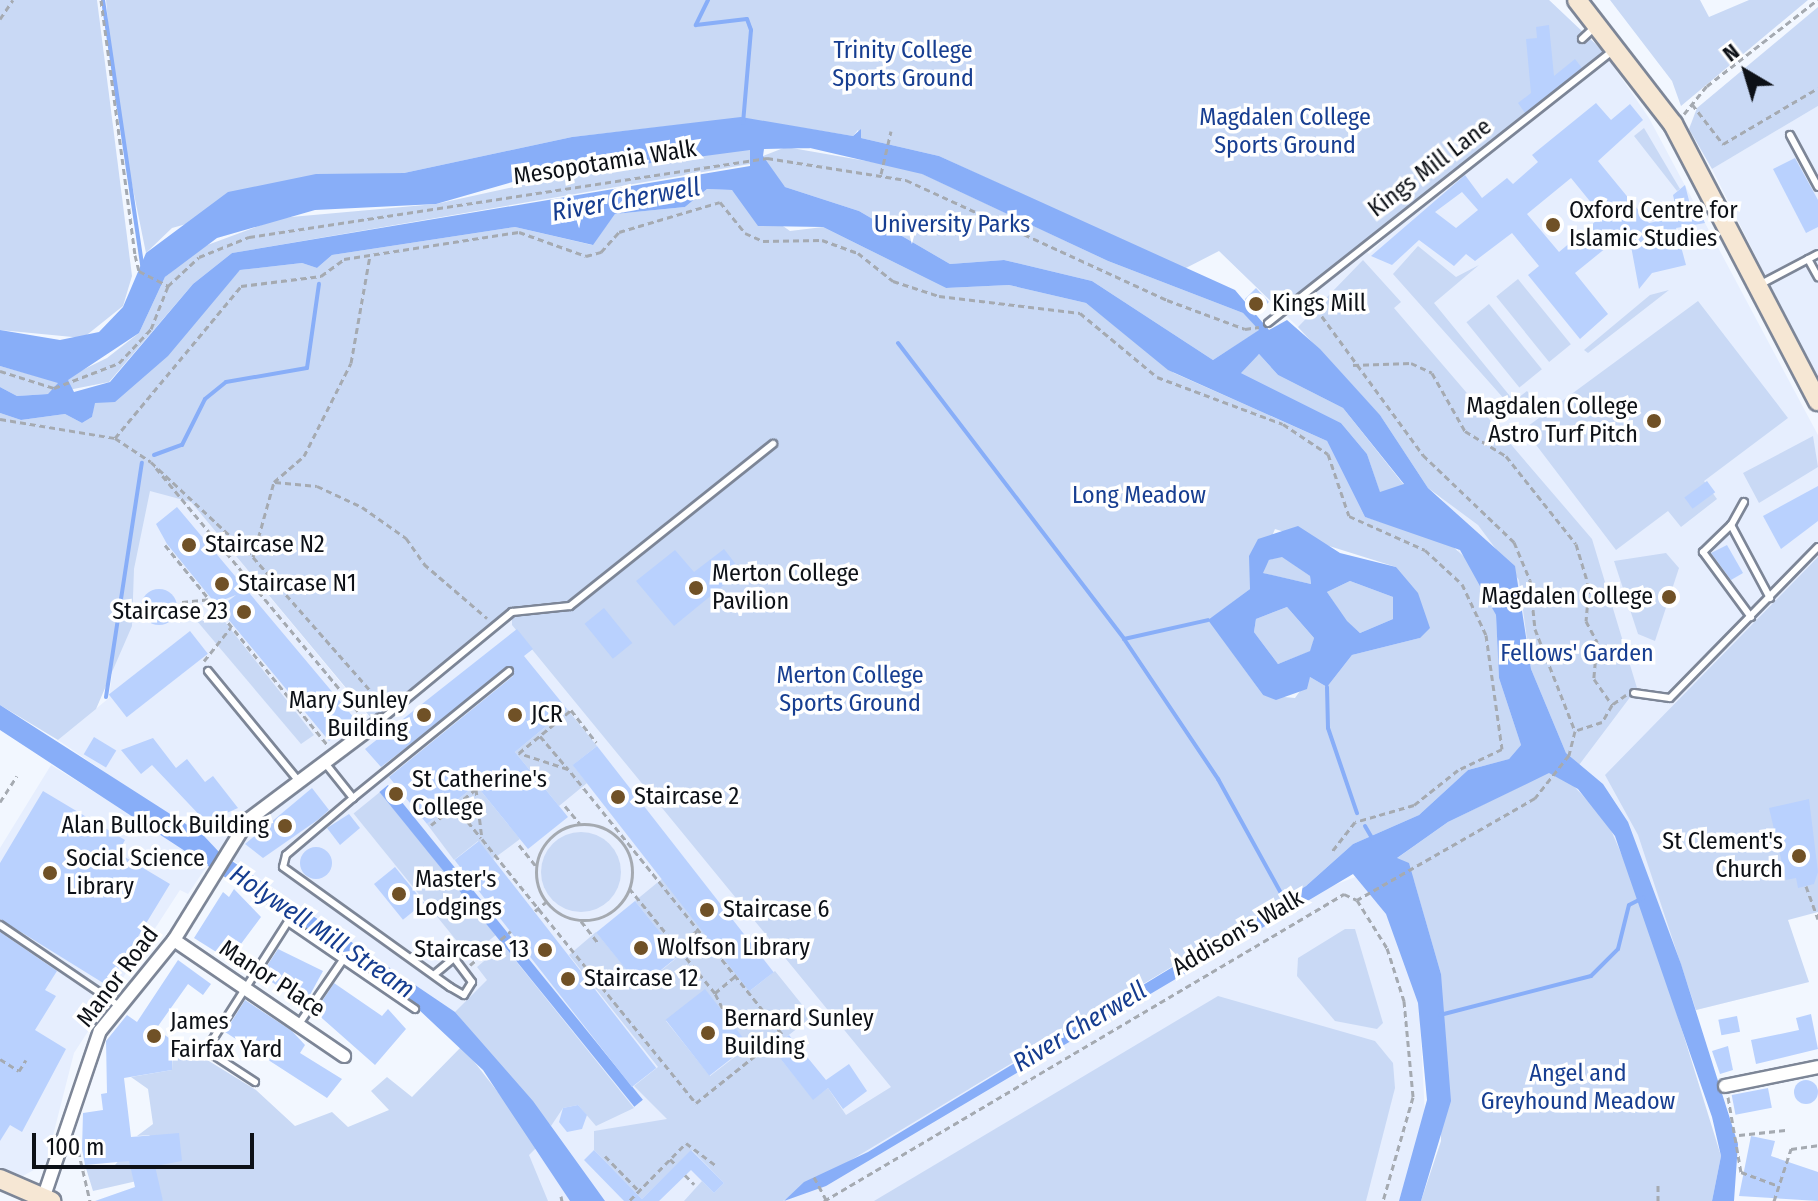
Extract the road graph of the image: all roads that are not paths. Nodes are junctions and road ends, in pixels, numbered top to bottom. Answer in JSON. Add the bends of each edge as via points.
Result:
{"nodes":[{"id":1,"x":1577,"y":0,"type":"edge"},
{"id":2,"x":1599,"y":23,"type":"junction"},
{"id":3,"x":1582,"y":39,"type":"dead end"},
{"id":4,"x":1619,"y":46,"type":"junction"},
{"id":5,"x":1790,"y":135,"type":"dead end"},
{"id":6,"x":1818,"y":187,"type":"edge"},
{"id":7,"x":1818,"y":254,"type":"edge"},
{"id":8,"x":1808,"y":259,"type":"junction"},
{"id":9,"x":1818,"y":277,"type":"edge"},
{"id":10,"x":1758,"y":286,"type":"junction"},
{"id":11,"x":1268,"y":323,"type":"dead end"},
{"id":12,"x":1818,"y":401,"type":"edge"},
{"id":13,"x":773,"y":444,"type":"dead end"},
{"id":14,"x":1744,"y":502,"type":"dead end"},
{"id":15,"x":1731,"y":525,"type":"junction"},
{"id":16,"x":1818,"y":547,"type":"edge"},
{"id":17,"x":1770,"y":598,"type":"junction"},
{"id":18,"x":1751,"y":617,"type":"junction"},
{"id":19,"x":208,"y":671,"type":"road end"},
{"id":20,"x":509,"y":671,"type":"dead end"},
{"id":21,"x":1634,"y":693,"type":"road end"},
{"id":22,"x":381,"y":720,"type":"joint"},
{"id":23,"x":322,"y":760,"type":"junction"},
{"id":24,"x":298,"y":780,"type":"junction"},
{"id":25,"x":353,"y":798,"type":"junction"},
{"id":26,"x":0,"y":925,"type":"edge"},
{"id":27,"x":174,"y":940,"type":"junction"},
{"id":28,"x":343,"y":960,"type":"junction"},
{"id":29,"x":435,"y":974,"type":"junction"},
{"id":30,"x":246,"y":987,"type":"junction"},
{"id":31,"x":120,"y":1007,"type":"junction"},
{"id":32,"x":415,"y":1009,"type":"dead end"},
{"id":33,"x":301,"y":1021,"type":"junction"},
{"id":34,"x":344,"y":1056,"type":"dead end"},
{"id":35,"x":1818,"y":1067,"type":"edge"},
{"id":36,"x":255,"y":1082,"type":"dead end"},
{"id":37,"x":1725,"y":1086,"type":"road end"},
{"id":38,"x":0,"y":1179,"type":"edge"},
{"id":39,"x":48,"y":1198,"type":"edge"}],
"edges":[{"from":1,"to":2,"type":"main road"},
{"from":2,"to":3,"type":"lane"},
{"from":2,"to":4,"type":"main road"},
{"from":4,"to":10,"type":"main road","via":[[1673,124]]},
{"from":4,"to":11,"type":"lane","name":"Kings Mill Lane","via":[[1365,240]]},
{"from":5,"to":6,"type":"lane"},
{"from":7,"to":8,"type":"lane"},
{"from":8,"to":9,"type":"lane"},
{"from":8,"to":10,"type":"lane"},
{"from":10,"to":12,"type":"main road"},
{"from":13,"to":22,"type":"lane","via":[[570,606],[512,612]]},
{"from":14,"to":15,"type":"lane"},
{"from":15,"to":17,"type":"lane"},
{"from":15,"to":18,"type":"lane","via":[[1703,552]]},
{"from":16,"to":17,"type":"lane"},
{"from":17,"to":18,"type":"lane"},
{"from":18,"to":21,"type":"lane","via":[[1670,698]]},
{"from":19,"to":24,"type":"lane"},
{"from":20,"to":25,"type":"lane"},
{"from":22,"to":23,"type":"street","name":"Manor Road","via":[[337,757]]},
{"from":23,"to":24,"type":"street","name":"Manor Road"},
{"from":23,"to":25,"type":"lane"},
{"from":24,"to":27,"type":"street","name":"Manor Road","via":[[248,820]]},
{"from":25,"to":29,"type":"lane","via":[[286,855],[283,867]]},
{"from":26,"to":31,"type":"lane"},
{"from":27,"to":30,"type":"street","name":"Manor Place"},
{"from":27,"to":31,"type":"street","name":"Manor Road"},
{"from":28,"to":30,"type":"lane","via":[[288,922]]},
{"from":28,"to":32,"type":"lane"},
{"from":28,"to":33,"type":"lane"},
{"from":29,"to":29,"type":"lane","via":[[464,995],[472,982],[454,958]]},
{"from":30,"to":33,"type":"street","name":"Manor Place"},
{"from":30,"to":36,"type":"lane","via":[[206,1050]]},
{"from":31,"to":39,"type":"street","name":"Manor Road","via":[[90,1054]]},
{"from":33,"to":34,"type":"street","name":"Manor Place"},
{"from":35,"to":37,"type":"street"},
{"from":38,"to":39,"type":"main road"}]}
